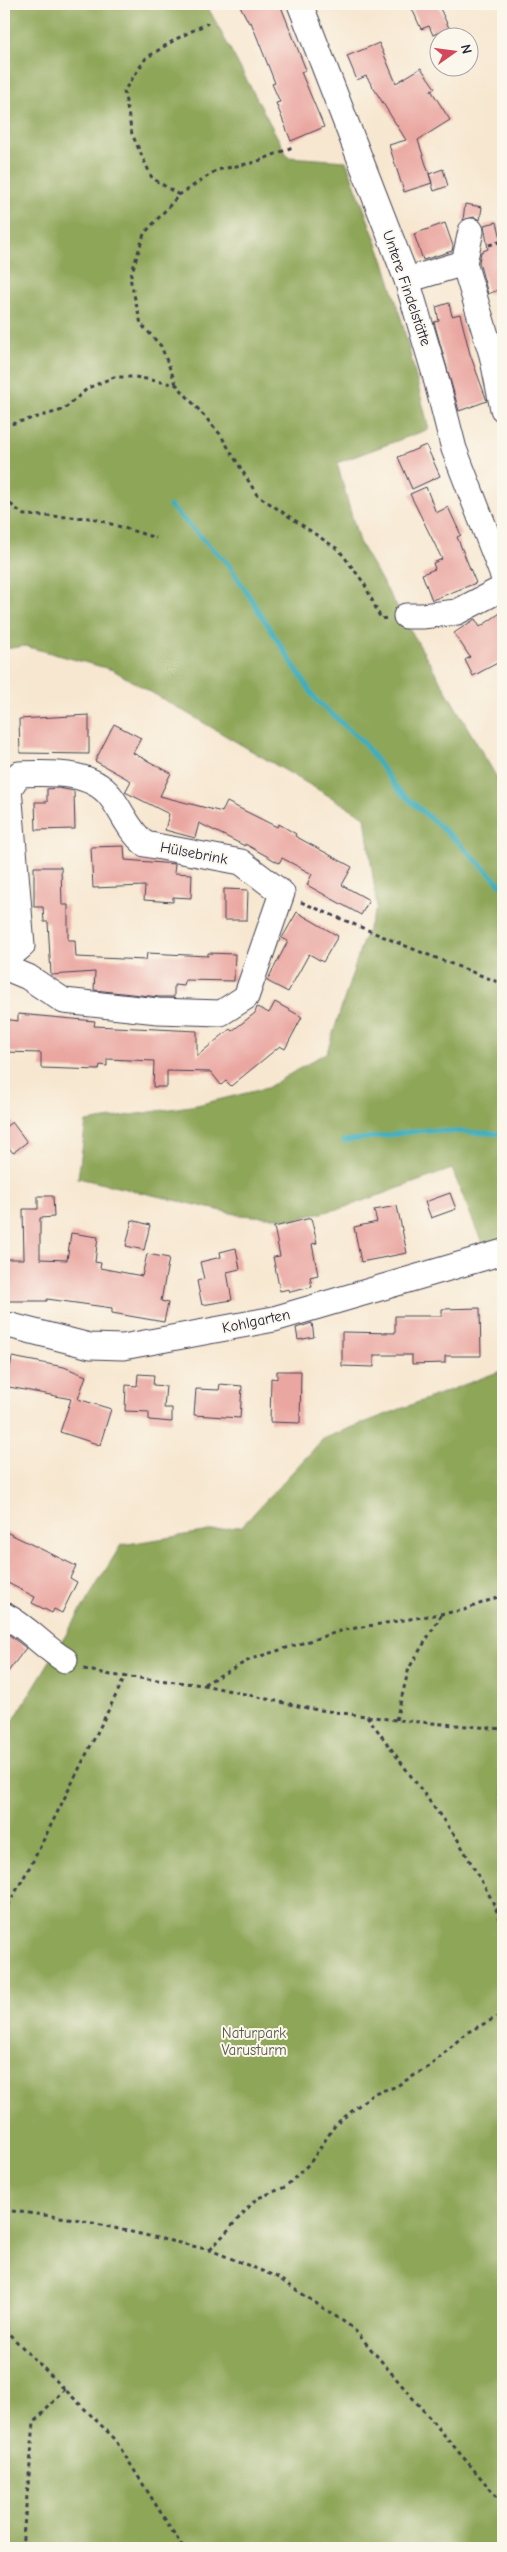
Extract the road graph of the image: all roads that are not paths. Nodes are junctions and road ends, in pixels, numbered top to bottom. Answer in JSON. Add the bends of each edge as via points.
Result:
{"nodes":[{"id":1,"x":300,"y":4,"type":"edge"},
{"id":2,"x":471,"y":231,"type":"dead end"},
{"id":3,"x":464,"y":263,"type":"junction"},
{"id":4,"x":407,"y":280,"type":"junction"},
{"id":5,"x":503,"y":409,"type":"edge"},
{"id":6,"x":503,"y":576,"type":"edge"},
{"id":7,"x":503,"y":588,"type":"edge"},
{"id":8,"x":406,"y":616,"type":"road end"},
{"id":9,"x":4,"y":961,"type":"edge"},
{"id":10,"x":4,"y":966,"type":"edge"},
{"id":11,"x":503,"y":1252,"type":"edge"},
{"id":12,"x":4,"y":1324,"type":"edge"},
{"id":13,"x":4,"y":1615,"type":"edge"},
{"id":14,"x":65,"y":1660,"type":"road end"}],
"edges":[{"from":1,"to":4,"type":"street","name":"Untere Findelstätte"},
{"from":2,"to":3,"type":"street"},
{"from":3,"to":4,"type":"street"},
{"from":3,"to":5,"type":"street","via":[[492,355]]},
{"from":4,"to":6,"type":"street","name":"Untere Findelstätte","via":[[454,449]]},
{"from":7,"to":8,"type":"street","via":[[457,612]]},
{"from":9,"to":10,"type":"street","name":"Hülsebrink","via":[[22,946],[9,789],[19,774],[61,773],[89,781],[110,795],[135,836],[145,844],[241,862],[282,892],[246,997],[221,1013],[158,1011],[64,1001],[28,977]]},
{"from":11,"to":12,"type":"street","name":"Kohlgarten","via":[[274,1319],[123,1347],[90,1346]]},
{"from":13,"to":14,"type":"street"}]}
